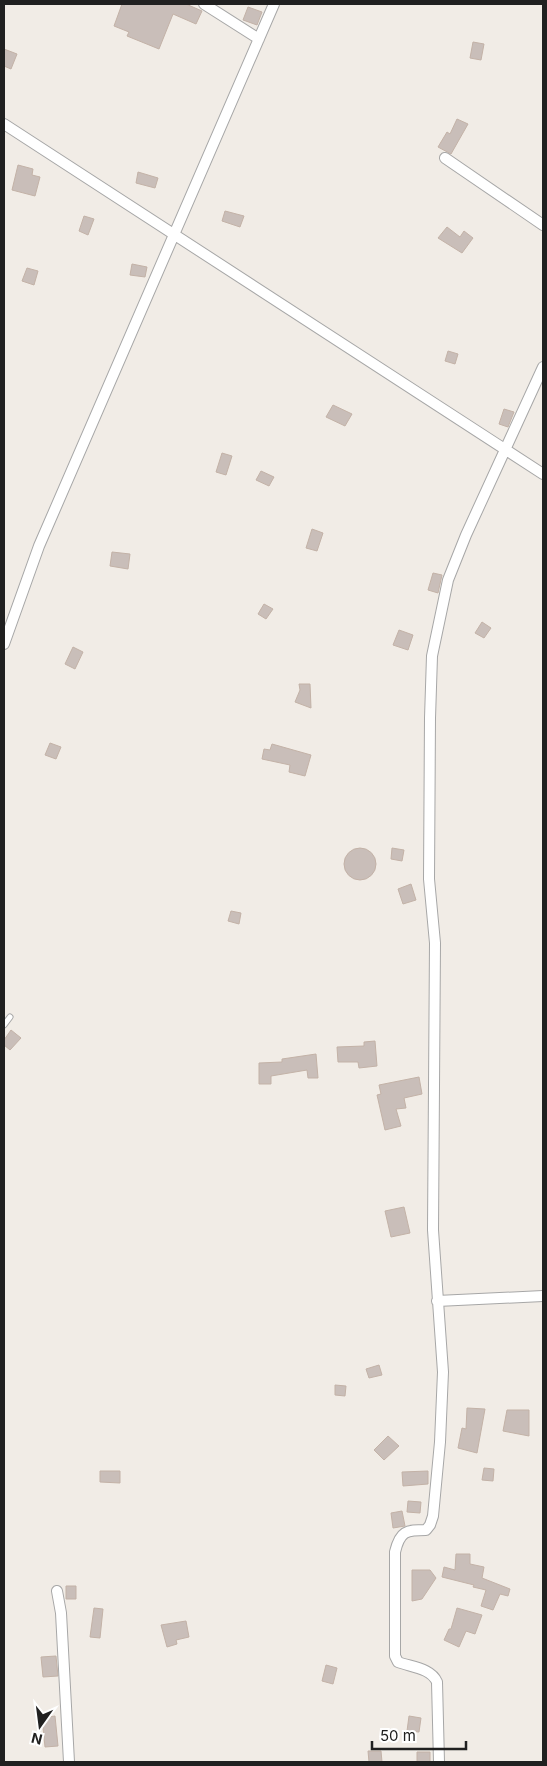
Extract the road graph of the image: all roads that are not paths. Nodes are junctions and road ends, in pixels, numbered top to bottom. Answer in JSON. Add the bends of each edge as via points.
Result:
{"nodes":[{"id":1,"x":204,"y":4,"type":"edge"},
{"id":2,"x":274,"y":4,"type":"edge"},
{"id":3,"x":259,"y":39,"type":"junction"},
{"id":4,"x":4,"y":124,"type":"edge"},
{"id":5,"x":445,"y":158,"type":"dead end"},
{"id":6,"x":543,"y":225,"type":"edge"},
{"id":7,"x":174,"y":235,"type":"junction"},
{"id":8,"x":543,"y":367,"type":"edge"},
{"id":9,"x":505,"y":449,"type":"junction"},
{"id":10,"x":543,"y":474,"type":"edge"},
{"id":11,"x":4,"y":644,"type":"edge"},
{"id":12,"x":10,"y":1017,"type":"dead end"},
{"id":13,"x":4,"y":1026,"type":"edge"},
{"id":14,"x":543,"y":1296,"type":"edge"},
{"id":15,"x":437,"y":1301,"type":"junction"},
{"id":16,"x":57,"y":1591,"type":"dead end"},
{"id":17,"x":69,"y":1762,"type":"edge"},
{"id":18,"x":439,"y":1762,"type":"edge"}],
"edges":[{"from":1,"to":3,"type":"street"},
{"from":2,"to":3,"type":"street"},
{"from":3,"to":7,"type":"street"},
{"from":4,"to":7,"type":"street"},
{"from":5,"to":6,"type":"street"},
{"from":7,"to":9,"type":"street"},
{"from":7,"to":11,"type":"street","via":[[39,546]]},
{"from":8,"to":9,"type":"street"},
{"from":9,"to":10,"type":"street"},
{"from":9,"to":15,"type":"street","via":[[448,580],[432,656],[430,879],[434,944],[433,1230]]},
{"from":12,"to":13,"type":"lane"},
{"from":14,"to":15,"type":"street"},
{"from":15,"to":18,"type":"street","via":[[442,1372],[433,1516],[426,1530],[411,1530],[398,1540],[395,1552],[395,1656],[398,1662],[424,1670],[437,1682]]},
{"from":16,"to":17,"type":"street"}]}
